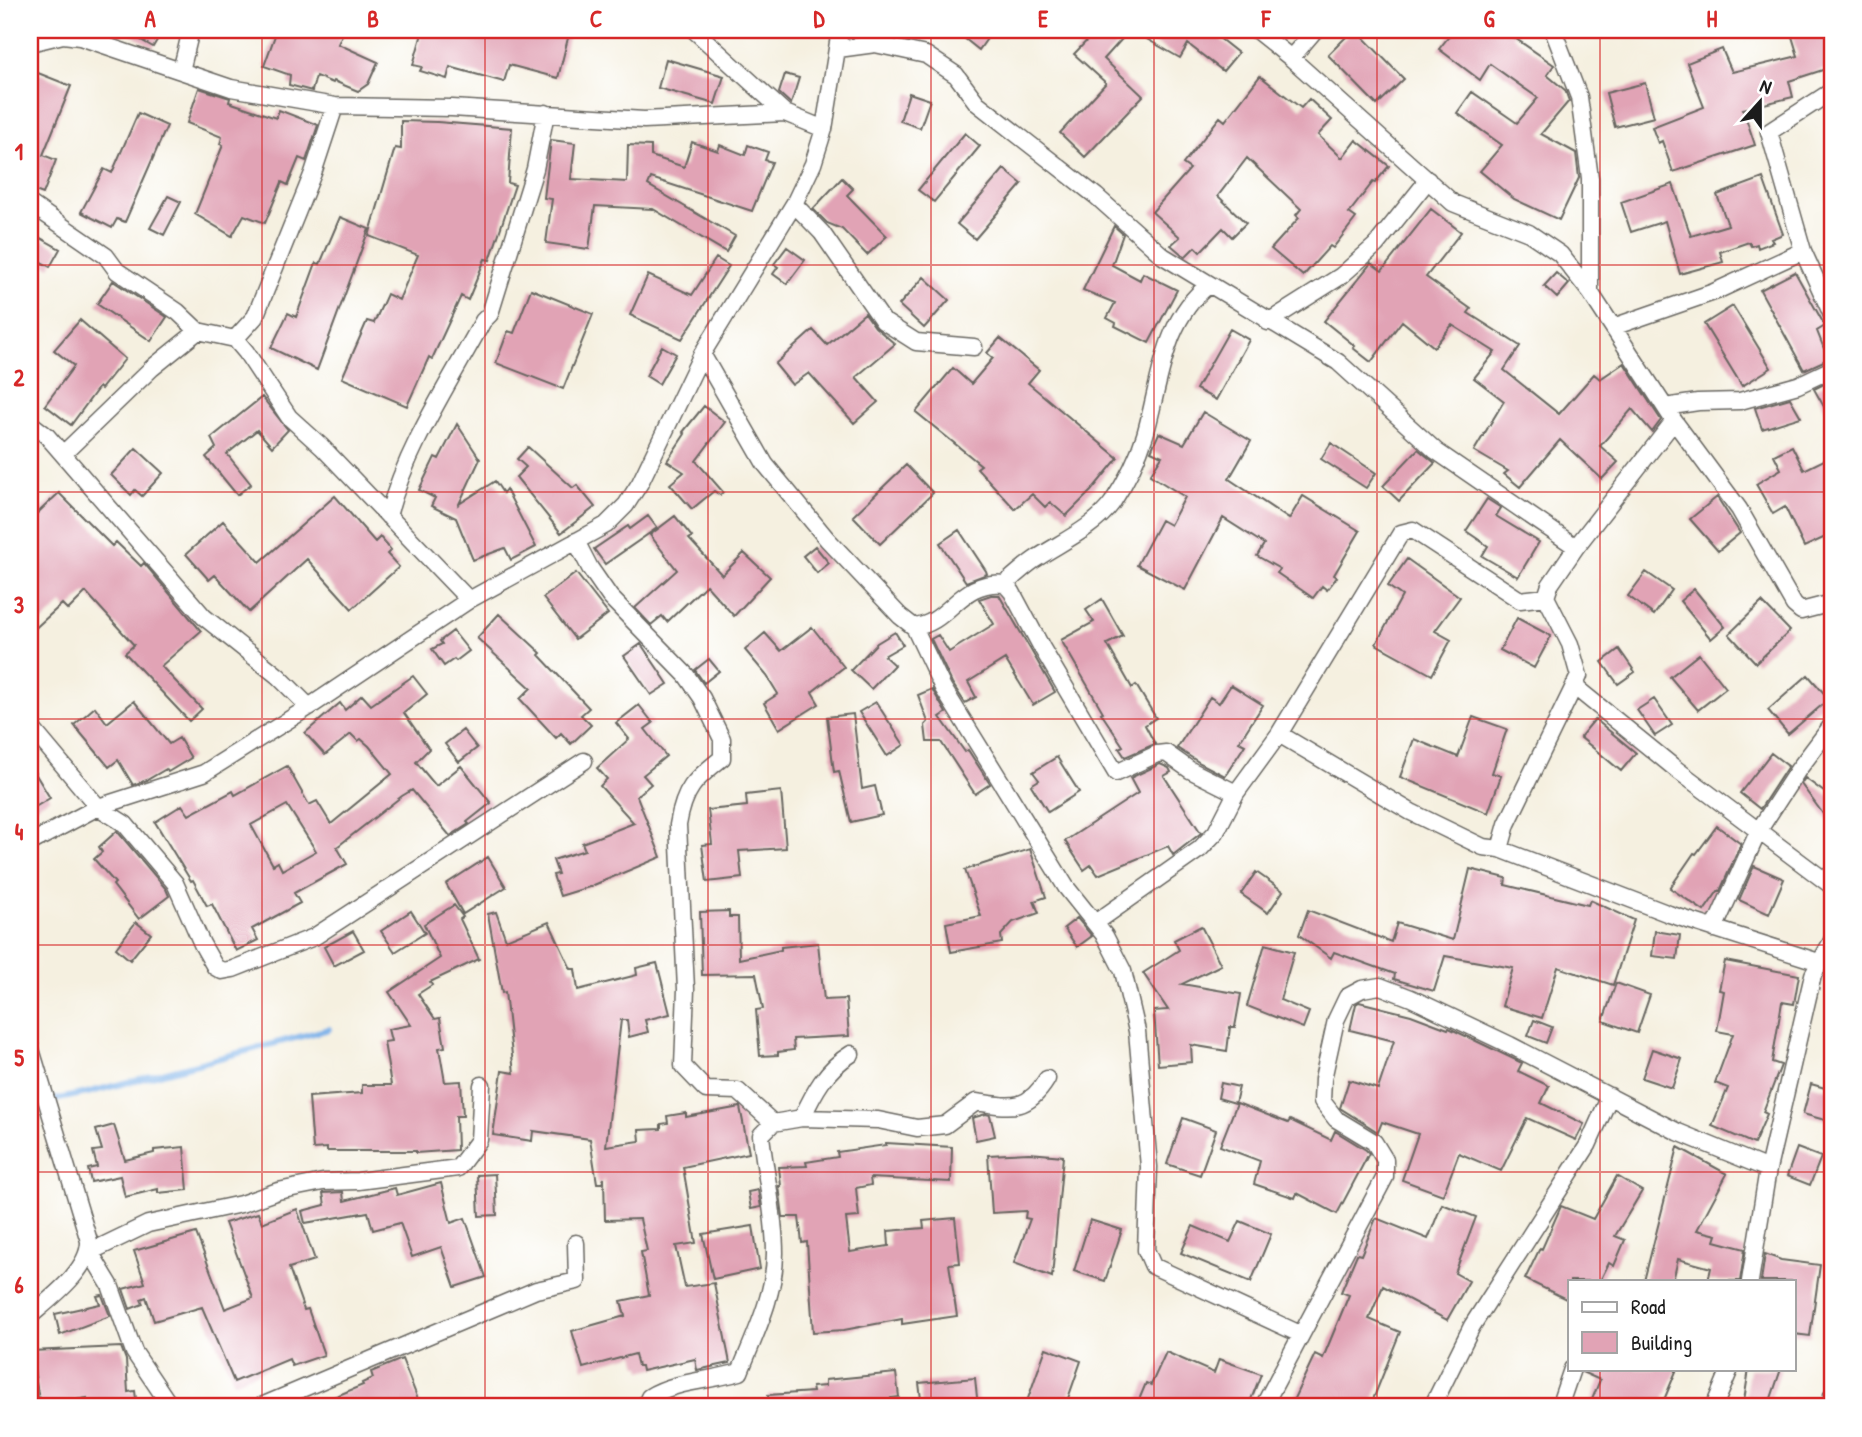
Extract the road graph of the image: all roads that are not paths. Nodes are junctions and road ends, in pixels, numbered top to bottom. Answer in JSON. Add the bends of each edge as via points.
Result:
{"nodes":[{"id":1,"x":191,"y":30,"type":"edge"},
{"id":2,"x":694,"y":30,"type":"edge"},
{"id":3,"x":840,"y":30,"type":"edge"},
{"id":4,"x":1256,"y":30,"type":"edge"},
{"id":5,"x":1315,"y":30,"type":"edge"},
{"id":6,"x":1553,"y":30,"type":"edge"},
{"id":7,"x":30,"y":43,"type":"edge"},
{"id":8,"x":838,"y":49,"type":"junction"},
{"id":9,"x":1291,"y":58,"type":"junction"},
{"id":10,"x":181,"y":71,"type":"junction"},
{"id":11,"x":1832,"y":91,"type":"edge"},
{"id":12,"x":335,"y":106,"type":"junction"},
{"id":13,"x":547,"y":113,"type":"junction"},
{"id":14,"x":785,"y":113,"type":"junction"},
{"id":15,"x":824,"y":129,"type":"junction"},
{"id":16,"x":1427,"y":180,"type":"junction"},
{"id":17,"x":794,"y":204,"type":"junction"},
{"id":18,"x":32,"y":205,"type":"dead end"},
{"id":19,"x":1803,"y":251,"type":"junction"},
{"id":20,"x":1209,"y":285,"type":"junction"},
{"id":21,"x":1590,"y":292,"type":"junction"},
{"id":22,"x":1832,"y":315,"type":"edge"},
{"id":23,"x":1268,"y":322,"type":"junction"},
{"id":24,"x":1613,"y":327,"type":"junction"},
{"id":25,"x":198,"y":331,"type":"junction"},
{"id":26,"x":235,"y":339,"type":"junction"},
{"id":27,"x":974,"y":347,"type":"dead end"},
{"id":28,"x":702,"y":354,"type":"junction"},
{"id":29,"x":1832,"y":369,"type":"edge"},
{"id":30,"x":1665,"y":407,"type":"junction"},
{"id":31,"x":1674,"y":421,"type":"junction"},
{"id":32,"x":30,"y":423,"type":"edge"},
{"id":33,"x":63,"y":454,"type":"junction"},
{"id":34,"x":388,"y":516,"type":"junction"},
{"id":35,"x":576,"y":541,"type":"junction"},
{"id":36,"x":1576,"y":547,"type":"junction"},
{"id":37,"x":1005,"y":584,"type":"junction"},
{"id":38,"x":1546,"y":597,"type":"junction"},
{"id":39,"x":469,"y":600,"type":"junction"},
{"id":40,"x":1832,"y":603,"type":"edge"},
{"id":41,"x":914,"y":627,"type":"junction"},
{"id":42,"x":1575,"y":687,"type":"junction"},
{"id":43,"x":309,"y":707,"type":"junction"},
{"id":44,"x":1832,"y":725,"type":"edge"},
{"id":45,"x":30,"y":726,"type":"edge"},
{"id":46,"x":1279,"y":734,"type":"junction"},
{"id":47,"x":584,"y":761,"type":"dead end"},
{"id":48,"x":1236,"y":793,"type":"junction"},
{"id":49,"x":98,"y":807,"type":"junction"},
{"id":50,"x":1759,"y":830,"type":"junction"},
{"id":51,"x":30,"y":843,"type":"edge"},
{"id":52,"x":1500,"y":849,"type":"junction"},
{"id":53,"x":1832,"y":886,"type":"edge"},
{"id":54,"x":1095,"y":923,"type":"junction"},
{"id":55,"x":1714,"y":929,"type":"junction"},
{"id":56,"x":1832,"y":941,"type":"edge"},
{"id":57,"x":1819,"y":962,"type":"junction"},
{"id":58,"x":30,"y":1046,"type":"edge"},
{"id":59,"x":851,"y":1054,"type":"dead end"},
{"id":60,"x":1047,"y":1079,"type":"dead end"},
{"id":61,"x":482,"y":1085,"type":"dead end"},
{"id":62,"x":1610,"y":1096,"type":"junction"},
{"id":63,"x":802,"y":1118,"type":"junction"},
{"id":64,"x":773,"y":1124,"type":"junction"},
{"id":65,"x":1768,"y":1170,"type":"junction"},
{"id":66,"x":576,"y":1243,"type":"dead end"},
{"id":67,"x":90,"y":1252,"type":"junction"},
{"id":68,"x":1750,"y":1280,"type":"edge"},
{"id":69,"x":30,"y":1316,"type":"edge"},
{"id":70,"x":1300,"y":1334,"type":"junction"},
{"id":71,"x":1572,"y":1370,"type":"edge"},
{"id":72,"x":1730,"y":1370,"type":"edge"},
{"id":73,"x":1832,"y":1395,"type":"edge"},
{"id":74,"x":171,"y":1407,"type":"edge"},
{"id":75,"x":259,"y":1407,"type":"edge"},
{"id":76,"x":646,"y":1407,"type":"edge"},
{"id":77,"x":1263,"y":1407,"type":"edge"},
{"id":78,"x":1433,"y":1407,"type":"edge"},
{"id":79,"x":1559,"y":1407,"type":"edge"},
{"id":80,"x":1714,"y":1407,"type":"edge"},
{"id":81,"x":1831,"y":1407,"type":"edge"}],
"edges":[{"from":1,"to":10,"type":"street"},
{"from":2,"to":14,"type":"street"},
{"from":3,"to":8,"type":"street"},
{"from":4,"to":9,"type":"street"},
{"from":5,"to":9,"type":"street"},
{"from":6,"to":21,"type":"street","via":[[1579,97],[1590,178]]},
{"from":7,"to":10,"type":"street","via":[[63,35],[80,37]]},
{"from":8,"to":15,"type":"street"},
{"from":8,"to":20,"type":"street","via":[[875,44],[926,55],[956,75],[977,103],[1097,196],[1163,256]]},
{"from":9,"to":16,"type":"street"},
{"from":10,"to":12,"type":"street","via":[[231,88]]},
{"from":11,"to":19,"type":"street","via":[[1769,132]]},
{"from":12,"to":13,"type":"street"},
{"from":12,"to":26,"type":"street","via":[[255,317]]},
{"from":13,"to":14,"type":"street","via":[[644,120]]},
{"from":13,"to":34,"type":"street","via":[[536,169],[490,314],[410,453]]},
{"from":14,"to":15,"type":"street"},
{"from":15,"to":17,"type":"street"},
{"from":16,"to":21,"type":"street","via":[[1452,203],[1530,233],[1560,254]]},
{"from":16,"to":23,"type":"street","via":[[1376,245],[1341,276]]},
{"from":17,"to":27,"type":"street","via":[[822,233],[883,321],[916,342]]},
{"from":17,"to":28,"type":"street"},
{"from":18,"to":25,"type":"street","via":[[106,256],[117,271]]},
{"from":19,"to":22,"type":"street"},
{"from":19,"to":24,"type":"street","via":[[1714,292]]},
{"from":20,"to":23,"type":"street"},
{"from":20,"to":37,"type":"street","via":[[1196,294],[1175,327],[1144,437],[1110,505]]},
{"from":21,"to":24,"type":"street"},
{"from":23,"to":36,"type":"street","via":[[1338,362],[1436,451]]},
{"from":24,"to":30,"type":"street"},
{"from":25,"to":26,"type":"street"},
{"from":25,"to":33,"type":"street","via":[[152,368]]},
{"from":26,"to":34,"type":"street","via":[[289,417]]},
{"from":28,"to":35,"type":"street","via":[[626,505],[606,525]]},
{"from":28,"to":41,"type":"street","via":[[765,464],[827,539]]},
{"from":29,"to":30,"type":"street","via":[[1798,385],[1741,401]]},
{"from":30,"to":31,"type":"street"},
{"from":31,"to":36,"type":"street"},
{"from":31,"to":40,"type":"street","via":[[1739,509],[1794,605],[1801,611]]},
{"from":32,"to":33,"type":"street"},
{"from":33,"to":43,"type":"street","via":[[204,617]]},
{"from":34,"to":39,"type":"street"},
{"from":35,"to":39,"type":"street"},
{"from":35,"to":64,"type":"street","via":[[610,597],[686,675],[722,739],[722,758],[692,782],[678,825],[686,989],[683,1066],[706,1090],[738,1091]]},
{"from":36,"to":38,"type":"street"},
{"from":37,"to":41,"type":"street","via":[[977,586],[925,626]]},
{"from":37,"to":48,"type":"street","via":[[1116,773],[1166,753]]},
{"from":38,"to":42,"type":"street","via":[[1576,657],[1579,676]]},
{"from":38,"to":46,"type":"street","via":[[1520,600],[1413,530],[1401,533]]},
{"from":39,"to":43,"type":"street"},
{"from":41,"to":54,"type":"street","via":[[943,688],[1066,887]]},
{"from":42,"to":50,"type":"street"},
{"from":42,"to":52,"type":"street","via":[[1507,824]]},
{"from":43,"to":49,"type":"street","via":[[204,773]]},
{"from":44,"to":50,"type":"street"},
{"from":45,"to":49,"type":"street"},
{"from":46,"to":48,"type":"street"},
{"from":46,"to":52,"type":"street","via":[[1412,813],[1483,847]]},
{"from":47,"to":49,"type":"street","via":[[314,937],[233,970],[215,967],[175,883],[125,824]]},
{"from":48,"to":54,"type":"street","via":[[1216,832],[1200,849]]},
{"from":49,"to":51,"type":"street"},
{"from":50,"to":53,"type":"street"},
{"from":50,"to":55,"type":"street"},
{"from":52,"to":55,"type":"street"},
{"from":54,"to":70,"type":"street","via":[[1123,971],[1137,1031],[1149,1167],[1146,1251],[1153,1266]]},
{"from":55,"to":57,"type":"street"},
{"from":56,"to":57,"type":"street"},
{"from":57,"to":65,"type":"street"},
{"from":58,"to":67,"type":"street"},
{"from":59,"to":63,"type":"street","via":[[835,1064],[814,1091]]},
{"from":60,"to":63,"type":"street","via":[[1036,1096],[1020,1106],[976,1102],[945,1125],[917,1128],[878,1120]]},
{"from":61,"to":67,"type":"street","via":[[479,1140],[458,1168],[278,1191],[148,1224]]},
{"from":62,"to":65,"type":"street","via":[[1678,1132]]},
{"from":62,"to":70,"type":"street","via":[[1380,986],[1347,997],[1335,1020],[1322,1101],[1336,1119],[1374,1142],[1385,1160],[1385,1177]]},
{"from":62,"to":78,"type":"street","via":[[1588,1145],[1472,1326]]},
{"from":63,"to":64,"type":"street"},
{"from":64,"to":76,"type":"street","via":[[761,1135],[774,1267],[764,1313],[740,1372],[666,1387],[649,1397]]},
{"from":65,"to":68,"type":"street"},
{"from":66,"to":75,"type":"street","via":[[577,1281],[536,1290]]},
{"from":67,"to":69,"type":"street","via":[[86,1262]]},
{"from":67,"to":74,"type":"street","via":[[110,1285],[134,1352]]},
{"from":70,"to":77,"type":"street"},
{"from":71,"to":79,"type":"street"},
{"from":72,"to":80,"type":"street"},
{"from":73,"to":81,"type":"street"}]}
